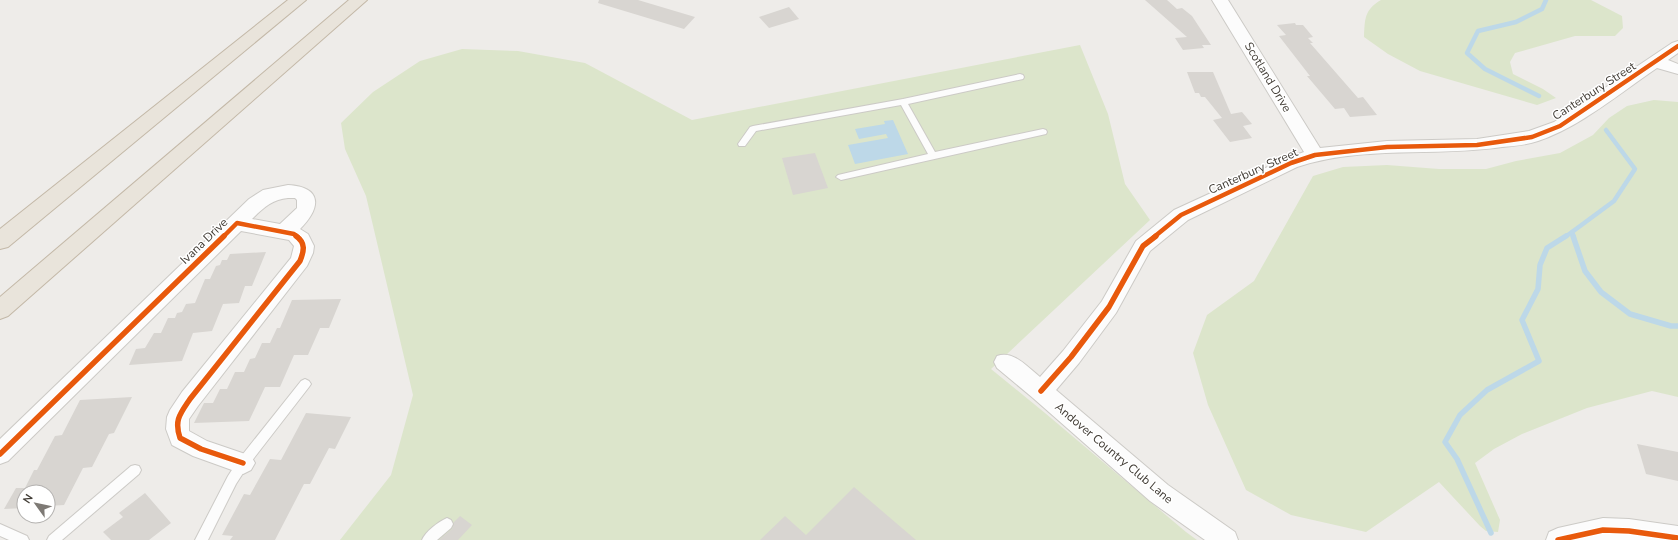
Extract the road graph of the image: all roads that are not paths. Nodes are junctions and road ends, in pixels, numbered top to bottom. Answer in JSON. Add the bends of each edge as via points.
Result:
{"nodes":[{"id":1,"x":298,"y":0,"type":"edge"},
{"id":2,"x":359,"y":0,"type":"edge"},
{"id":3,"x":1220,"y":0,"type":"edge"},
{"id":4,"x":1678,"y":46,"type":"edge"},
{"id":5,"x":1655,"y":62,"type":"junction"},
{"id":6,"x":1678,"y":69,"type":"edge"},
{"id":7,"x":1020,"y":77,"type":"dead end"},
{"id":8,"x":903,"y":102,"type":"junction"},
{"id":9,"x":1043,"y":132,"type":"dead end"},
{"id":10,"x":742,"y":144,"type":"dead end"},
{"id":11,"x":1315,"y":155,"type":"junction"},
{"id":12,"x":933,"y":156,"type":"junction"},
{"id":13,"x":841,"y":177,"type":"dead end"},
{"id":14,"x":237,"y":223,"type":"junction"},
{"id":15,"x":285,"y":231,"type":"junction"},
{"id":16,"x":0,"y":241,"type":"edge"},
{"id":17,"x":0,"y":310,"type":"edge"},
{"id":18,"x":1005,"y":362,"type":"dead end"},
{"id":19,"x":305,"y":384,"type":"dead end"},
{"id":20,"x":1041,"y":391,"type":"junction"},
{"id":21,"x":0,"y":454,"type":"edge"},
{"id":22,"x":243,"y":464,"type":"junction"},
{"id":23,"x":135,"y":470,"type":"dead end"},
{"id":24,"x":447,"y":524,"type":"dead end"},
{"id":25,"x":0,"y":530,"type":"edge"},
{"id":26,"x":1678,"y":538,"type":"edge"},
{"id":27,"x":22,"y":540,"type":"edge"},
{"id":28,"x":53,"y":540,"type":"edge"},
{"id":29,"x":201,"y":540,"type":"edge"},
{"id":30,"x":428,"y":540,"type":"edge"},
{"id":31,"x":1226,"y":540,"type":"edge"},
{"id":32,"x":1558,"y":540,"type":"edge"}],
"edges":[{"from":1,"to":16,"type":"highway"},
{"from":2,"to":17,"type":"highway"},
{"from":3,"to":11,"type":"street","name":"Scotland Drive"},
{"from":4,"to":5,"type":"street","name":"Canterbury Street"},
{"from":5,"to":6,"type":"street"},
{"from":5,"to":11,"type":"street","name":"Canterbury Street","via":[[1560,126],[1532,137],[1477,145],[1387,147]]},
{"from":7,"to":8,"type":"lane"},
{"from":8,"to":10,"type":"lane","via":[[753,129]]},
{"from":8,"to":12,"type":"lane"},
{"from":9,"to":12,"type":"lane"},
{"from":11,"to":20,"type":"street","name":"Canterbury Street","via":[[1291,163],[1181,215],[1143,246],[1109,307],[1071,358]]},
{"from":12,"to":13,"type":"lane"},
{"from":14,"to":15,"type":"street","name":"Ivana Drive"},
{"from":14,"to":15,"type":"street","name":"Ivana Drive","via":[[269,195],[287,191],[297,192],[306,199],[306,207],[302,215]]},
{"from":14,"to":21,"type":"street","name":"Ivana Drive"},
{"from":15,"to":22,"type":"street","name":"Ivana Drive","via":[[301,239],[304,246],[300,261],[178,417],[177,429],[180,438],[201,449]]},
{"from":18,"to":20,"type":"street","name":"Andover Country Club Lane"},
{"from":19,"to":22,"type":"lane"},
{"from":20,"to":31,"type":"street","name":"Andover Country Club Lane","via":[[1159,493]]},
{"from":22,"to":29,"type":"lane"},
{"from":23,"to":28,"type":"lane"},
{"from":24,"to":30,"type":"lane"},
{"from":25,"to":27,"type":"lane"},
{"from":26,"to":32,"type":"street","via":[[1603,530]]}]}
